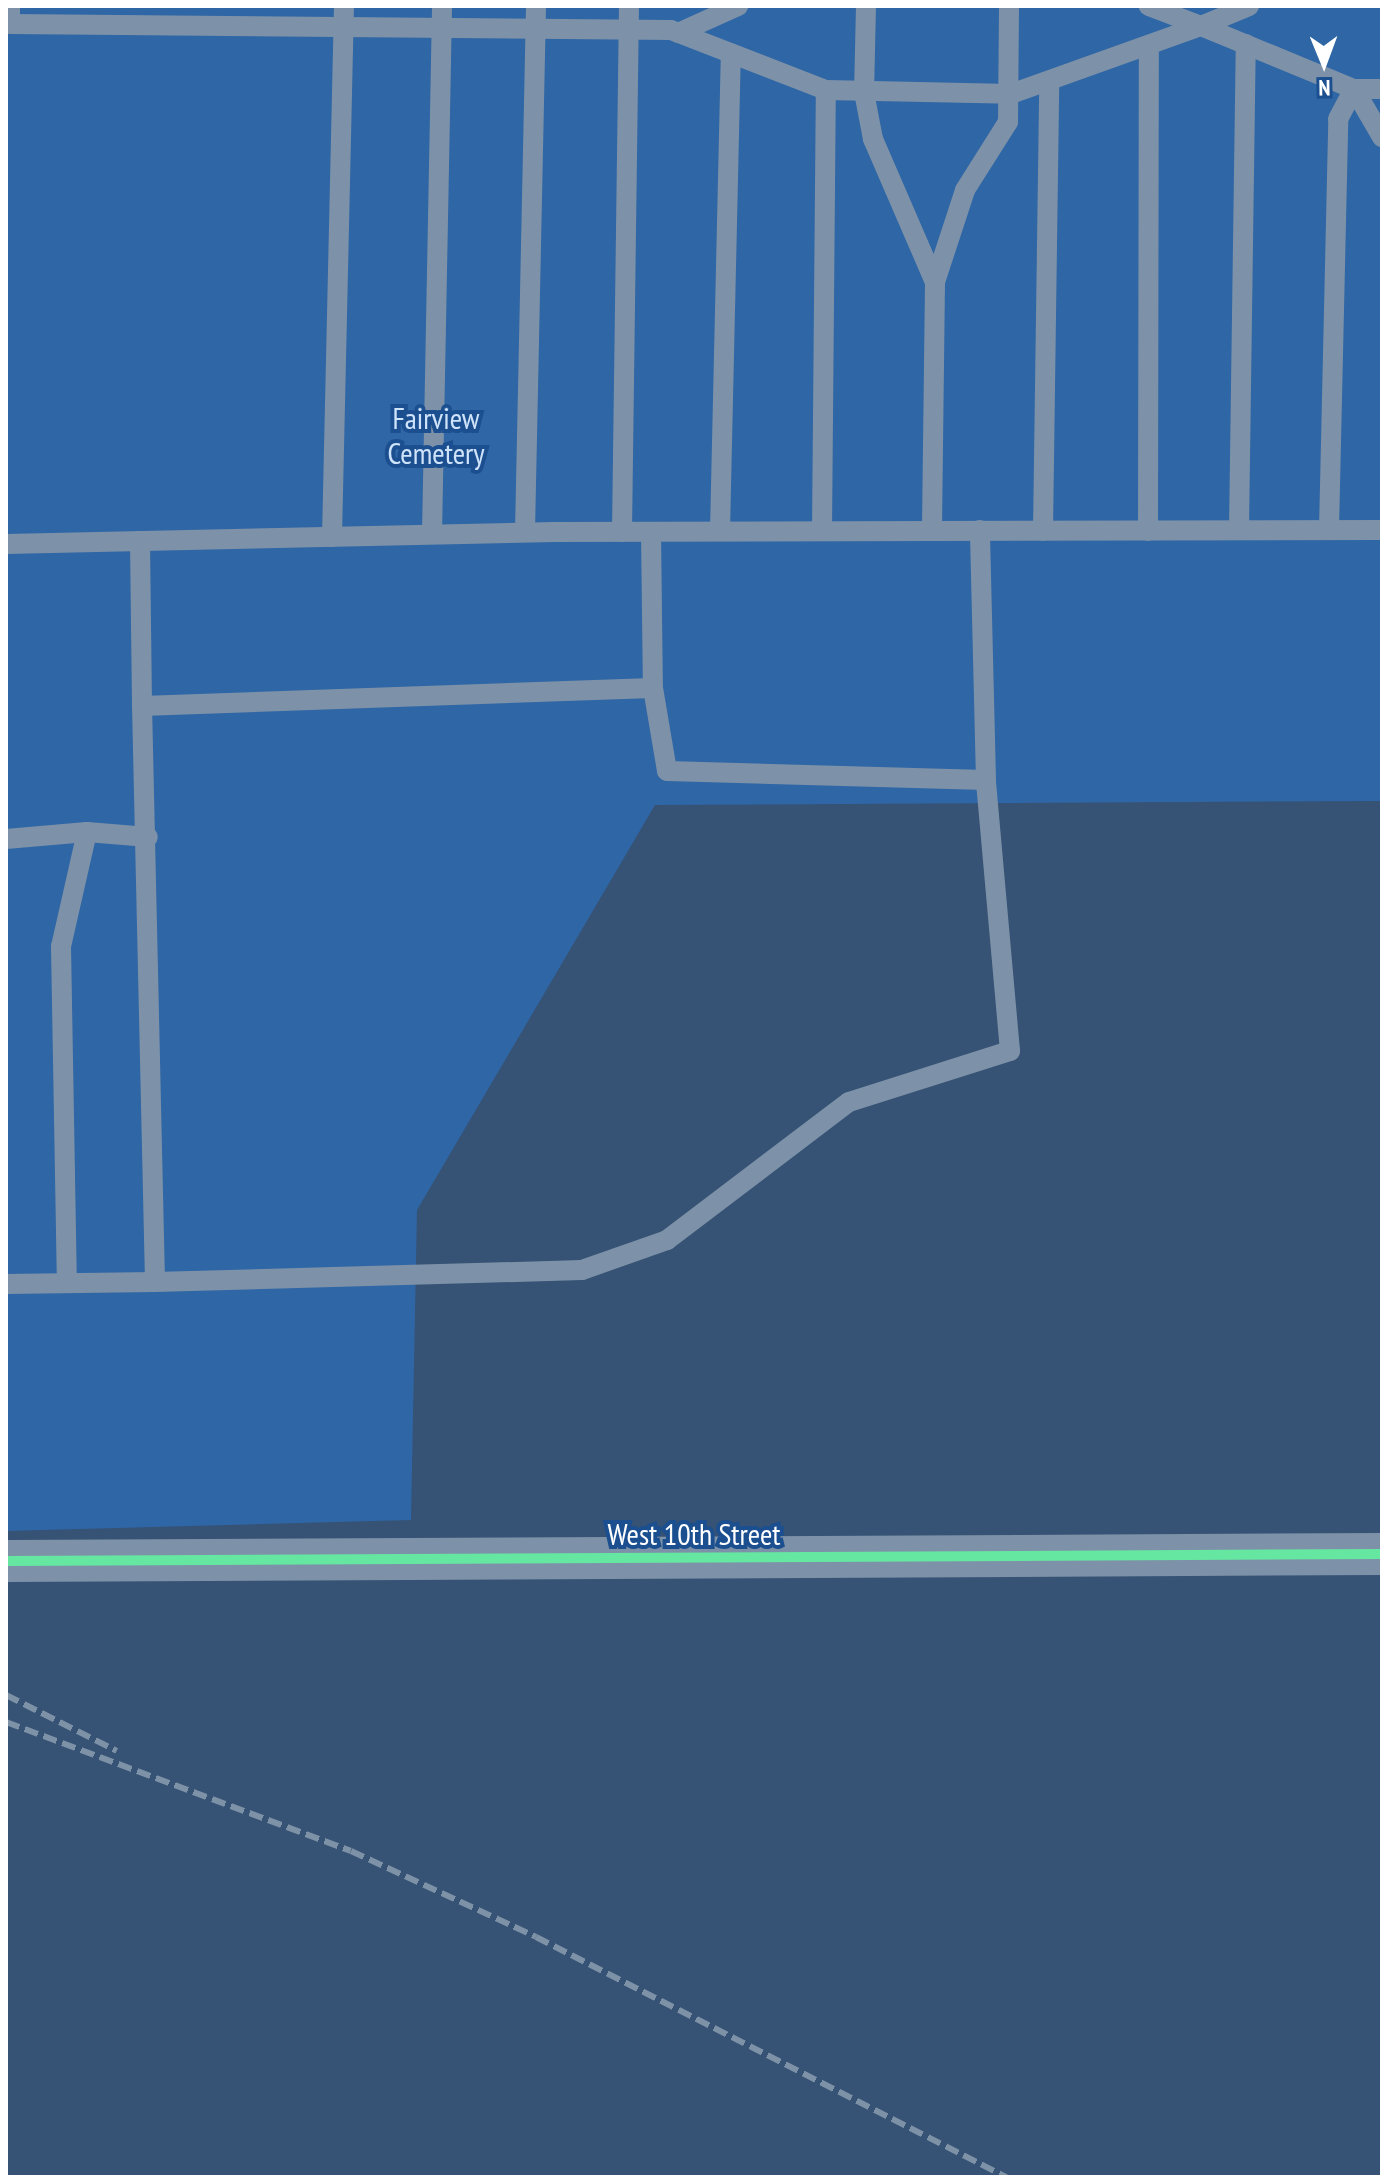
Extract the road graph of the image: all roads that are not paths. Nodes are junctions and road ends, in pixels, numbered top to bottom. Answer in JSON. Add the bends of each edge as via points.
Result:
{"nodes":[{"id":1,"x":10,"y":6,"type":"edge"},
{"id":2,"x":344,"y":6,"type":"edge"},
{"id":3,"x":442,"y":6,"type":"edge"},
{"id":4,"x":536,"y":6,"type":"edge"},
{"id":5,"x":629,"y":6,"type":"edge"},
{"id":6,"x":866,"y":6,"type":"edge"},
{"id":7,"x":1009,"y":6,"type":"edge"},
{"id":8,"x":1249,"y":6,"type":"edge"},
{"id":9,"x":733,"y":7,"type":"edge"},
{"id":10,"x":1153,"y":7,"type":"edge"},
{"id":11,"x":1201,"y":26,"type":"junction"},
{"id":12,"x":344,"y":27,"type":"junction"},
{"id":13,"x":441,"y":29,"type":"junction"},
{"id":14,"x":535,"y":29,"type":"junction"},
{"id":15,"x":629,"y":30,"type":"junction"},
{"id":16,"x":678,"y":33,"type":"junction"},
{"id":17,"x":1246,"y":44,"type":"junction"},
{"id":18,"x":1149,"y":45,"type":"junction"},
{"id":19,"x":731,"y":53,"type":"junction"},
{"id":20,"x":1049,"y":83,"type":"junction"},
{"id":21,"x":1354,"y":89,"type":"junction"},
{"id":22,"x":1382,"y":89,"type":"edge"},
{"id":23,"x":826,"y":90,"type":"junction"},
{"id":24,"x":864,"y":92,"type":"junction"},
{"id":25,"x":1011,"y":94,"type":"junction"},
{"id":26,"x":1382,"y":137,"type":"edge"},
{"id":27,"x":935,"y":282,"type":"junction"},
{"id":28,"x":980,"y":530,"type":"junction"},
{"id":29,"x":1239,"y":530,"type":"junction"},
{"id":30,"x":1329,"y":530,"type":"junction"},
{"id":31,"x":1382,"y":530,"type":"edge"},
{"id":32,"x":720,"y":531,"type":"junction"},
{"id":33,"x":822,"y":531,"type":"junction"},
{"id":34,"x":932,"y":531,"type":"junction"},
{"id":35,"x":1043,"y":531,"type":"junction"},
{"id":36,"x":1148,"y":531,"type":"junction"},
{"id":37,"x":525,"y":532,"type":"junction"},
{"id":38,"x":622,"y":532,"type":"junction"},
{"id":39,"x":651,"y":532,"type":"junction"},
{"id":40,"x":432,"y":534,"type":"junction"},
{"id":41,"x":332,"y":537,"type":"junction"},
{"id":42,"x":140,"y":541,"type":"junction"},
{"id":43,"x":6,"y":544,"type":"edge"},
{"id":44,"x":653,"y":688,"type":"junction"},
{"id":45,"x":142,"y":706,"type":"junction"},
{"id":46,"x":986,"y":780,"type":"junction"},
{"id":47,"x":87,"y":832,"type":"junction"},
{"id":48,"x":148,"y":837,"type":"junction"},
{"id":49,"x":6,"y":839,"type":"edge"},
{"id":50,"x":155,"y":1282,"type":"junction"},
{"id":51,"x":67,"y":1283,"type":"junction"},
{"id":52,"x":6,"y":1284,"type":"edge"},
{"id":53,"x":1382,"y":1554,"type":"edge"},
{"id":54,"x":6,"y":1561,"type":"edge"}],
"edges":[{"from":1,"to":12,"type":"lane","via":[[10,24]]},
{"from":2,"to":12,"type":"lane"},
{"from":3,"to":13,"type":"lane"},
{"from":4,"to":14,"type":"lane"},
{"from":5,"to":15,"type":"lane"},
{"from":6,"to":24,"type":"lane"},
{"from":7,"to":25,"type":"lane"},
{"from":8,"to":11,"type":"lane"},
{"from":9,"to":16,"type":"lane"},
{"from":10,"to":11,"type":"lane"},
{"from":11,"to":17,"type":"lane"},
{"from":11,"to":18,"type":"lane"},
{"from":12,"to":13,"type":"lane"},
{"from":12,"to":41,"type":"lane"},
{"from":13,"to":14,"type":"lane"},
{"from":13,"to":40,"type":"lane"},
{"from":14,"to":15,"type":"lane"},
{"from":14,"to":37,"type":"lane"},
{"from":15,"to":16,"type":"lane"},
{"from":15,"to":38,"type":"lane"},
{"from":16,"to":19,"type":"lane"},
{"from":17,"to":21,"type":"lane"},
{"from":17,"to":29,"type":"lane"},
{"from":18,"to":20,"type":"lane"},
{"from":18,"to":36,"type":"lane"},
{"from":19,"to":23,"type":"lane"},
{"from":19,"to":32,"type":"lane"},
{"from":20,"to":25,"type":"lane"},
{"from":20,"to":35,"type":"lane"},
{"from":21,"to":22,"type":"lane"},
{"from":21,"to":26,"type":"lane"},
{"from":21,"to":30,"type":"lane","via":[[1338,119]]},
{"from":23,"to":24,"type":"lane"},
{"from":23,"to":33,"type":"lane"},
{"from":24,"to":25,"type":"lane"},
{"from":24,"to":27,"type":"lane","via":[[873,139]]},
{"from":25,"to":27,"type":"lane","via":[[1008,122],[965,190]]},
{"from":27,"to":34,"type":"lane"},
{"from":28,"to":34,"type":"lane"},
{"from":28,"to":35,"type":"lane"},
{"from":28,"to":46,"type":"lane"},
{"from":29,"to":30,"type":"lane"},
{"from":29,"to":36,"type":"lane"},
{"from":30,"to":31,"type":"lane"},
{"from":32,"to":33,"type":"lane"},
{"from":32,"to":39,"type":"lane"},
{"from":33,"to":34,"type":"lane"},
{"from":35,"to":36,"type":"lane"},
{"from":37,"to":38,"type":"lane"},
{"from":37,"to":40,"type":"lane"},
{"from":38,"to":39,"type":"lane"},
{"from":39,"to":44,"type":"lane"},
{"from":40,"to":41,"type":"lane"},
{"from":41,"to":42,"type":"lane"},
{"from":42,"to":43,"type":"lane"},
{"from":42,"to":45,"type":"lane"},
{"from":44,"to":45,"type":"lane"},
{"from":44,"to":46,"type":"lane","via":[[667,771]]},
{"from":45,"to":48,"type":"lane"},
{"from":46,"to":50,"type":"lane","via":[[1010,1051],[849,1102],[667,1240],[582,1270]]},
{"from":47,"to":48,"type":"lane"},
{"from":47,"to":49,"type":"lane"},
{"from":47,"to":51,"type":"lane","via":[[61,946]]},
{"from":48,"to":50,"type":"lane"},
{"from":50,"to":51,"type":"lane"},
{"from":51,"to":52,"type":"lane"},
{"from":53,"to":54,"type":"street","name":"West 10th Street"}]}
